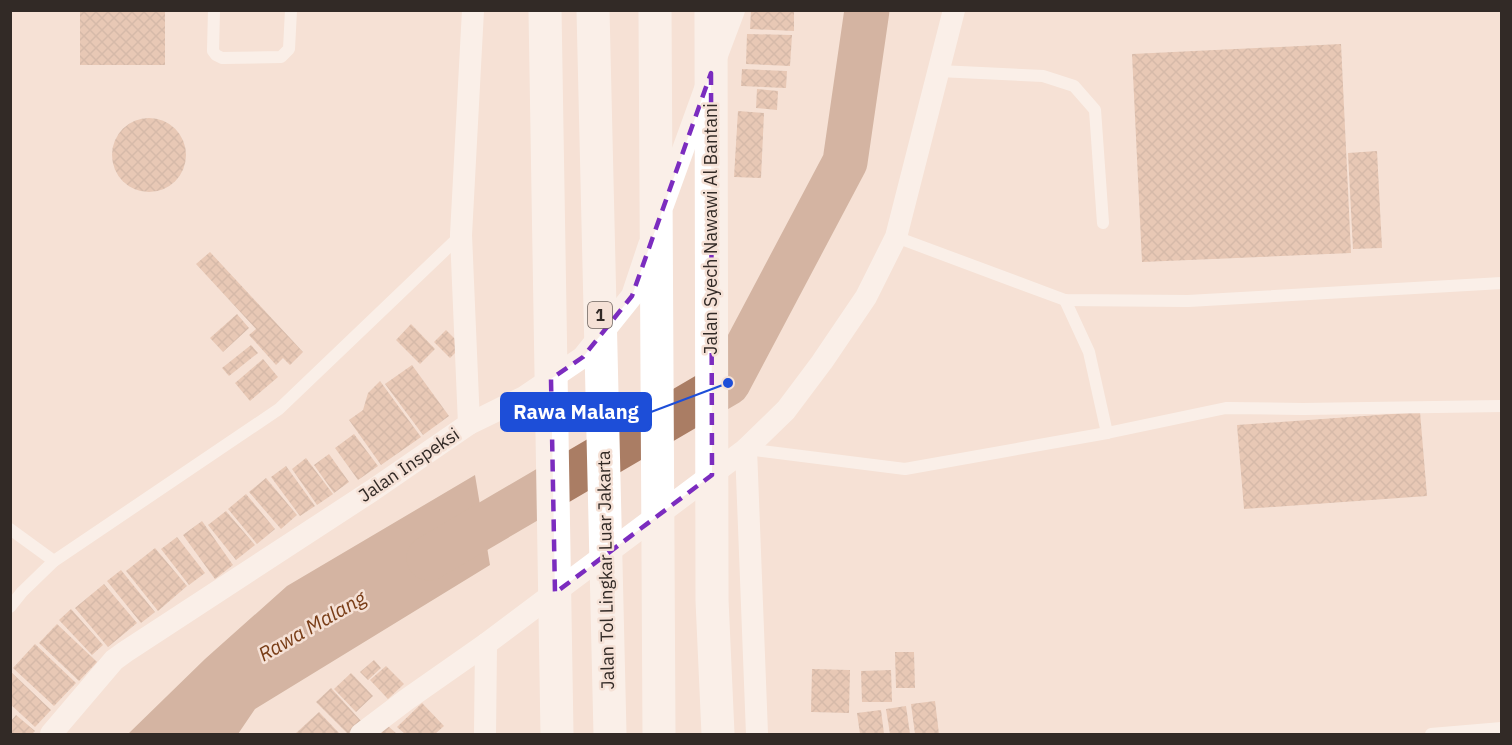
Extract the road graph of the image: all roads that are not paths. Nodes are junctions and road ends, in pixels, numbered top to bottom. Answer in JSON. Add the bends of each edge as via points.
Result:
{"nodes":[{"id":1,"x":214,"y":10,"type":"edge"},
{"id":2,"x":291,"y":10,"type":"edge"},
{"id":3,"x":473,"y":10,"type":"edge"},
{"id":4,"x":544,"y":10,"type":"edge"},
{"id":5,"x":593,"y":10,"type":"edge"},
{"id":6,"x":655,"y":10,"type":"edge"},
{"id":7,"x":711,"y":10,"type":"edge"},
{"id":8,"x":734,"y":10,"type":"edge"},
{"id":9,"x":954,"y":10,"type":"edge"},
{"id":10,"x":939,"y":71,"type":"junction"},
{"id":11,"x":1103,"y":223,"type":"dead end"},
{"id":12,"x":461,"y":235,"type":"junction"},
{"id":13,"x":896,"y":237,"type":"junction"},
{"id":14,"x":1502,"y":283,"type":"edge"},
{"id":15,"x":1065,"y":300,"type":"junction"},
{"id":16,"x":1502,"y":406,"type":"edge"},
{"id":17,"x":469,"y":424,"type":"junction"},
{"id":18,"x":1107,"y":433,"type":"junction"},
{"id":19,"x":746,"y":449,"type":"junction"},
{"id":20,"x":10,"y":529,"type":"edge"},
{"id":21,"x":54,"y":561,"type":"junction"},
{"id":22,"x":10,"y":607,"type":"edge"},
{"id":23,"x":486,"y":644,"type":"junction"},
{"id":24,"x":1502,"y":728,"type":"edge"},
{"id":25,"x":51,"y":735,"type":"edge"},
{"id":26,"x":361,"y":735,"type":"edge"},
{"id":27,"x":485,"y":735,"type":"edge"},
{"id":28,"x":557,"y":735,"type":"edge"},
{"id":29,"x":610,"y":735,"type":"edge"},
{"id":30,"x":659,"y":735,"type":"edge"},
{"id":31,"x":718,"y":735,"type":"edge"},
{"id":32,"x":757,"y":735,"type":"edge"},
{"id":33,"x":1431,"y":735,"type":"edge"}],
"edges":[{"from":1,"to":2,"type":"lane","via":[[213,51],[222,58],[281,57],[289,50]]},
{"from":3,"to":12,"type":"street","name":"Jalan Inspeksi"},
{"from":4,"to":28,"type":"highway"},
{"from":5,"to":29,"type":"highway","name":"Jalan Tol Lingkar Luar Jakarta","number":"1"},
{"from":6,"to":30,"type":"highway"},
{"from":7,"to":31,"type":"highway","name":"Jalan Syech Nawawi Al Bantani","via":[[712,600]]},
{"from":8,"to":17,"type":"street","via":[[632,296],[583,357],[524,397]]},
{"from":9,"to":10,"type":"street"},
{"from":10,"to":11,"type":"lane","via":[[1043,76],[1074,86],[1095,110]]},
{"from":10,"to":13,"type":"street"},
{"from":12,"to":17,"type":"street","name":"Jalan Inspeksi"},
{"from":12,"to":21,"type":"lane","via":[[279,410]]},
{"from":13,"to":15,"type":"lane"},
{"from":13,"to":19,"type":"street","via":[[866,297],[822,362],[786,410]]},
{"from":14,"to":15,"type":"lane","via":[[1188,301]]},
{"from":15,"to":18,"type":"lane","via":[[1089,352]]},
{"from":16,"to":18,"type":"lane","via":[[1226,408]]},
{"from":17,"to":25,"type":"street","name":"Jalan Inspeksi","via":[[114,660]]},
{"from":18,"to":19,"type":"lane","via":[[905,469]]},
{"from":19,"to":23,"type":"street"},
{"from":19,"to":32,"type":"street"},
{"from":20,"to":21,"type":"lane"},
{"from":21,"to":22,"type":"lane"},
{"from":23,"to":26,"type":"street"},
{"from":23,"to":27,"type":"street"},
{"from":24,"to":33,"type":"lane"}]}
